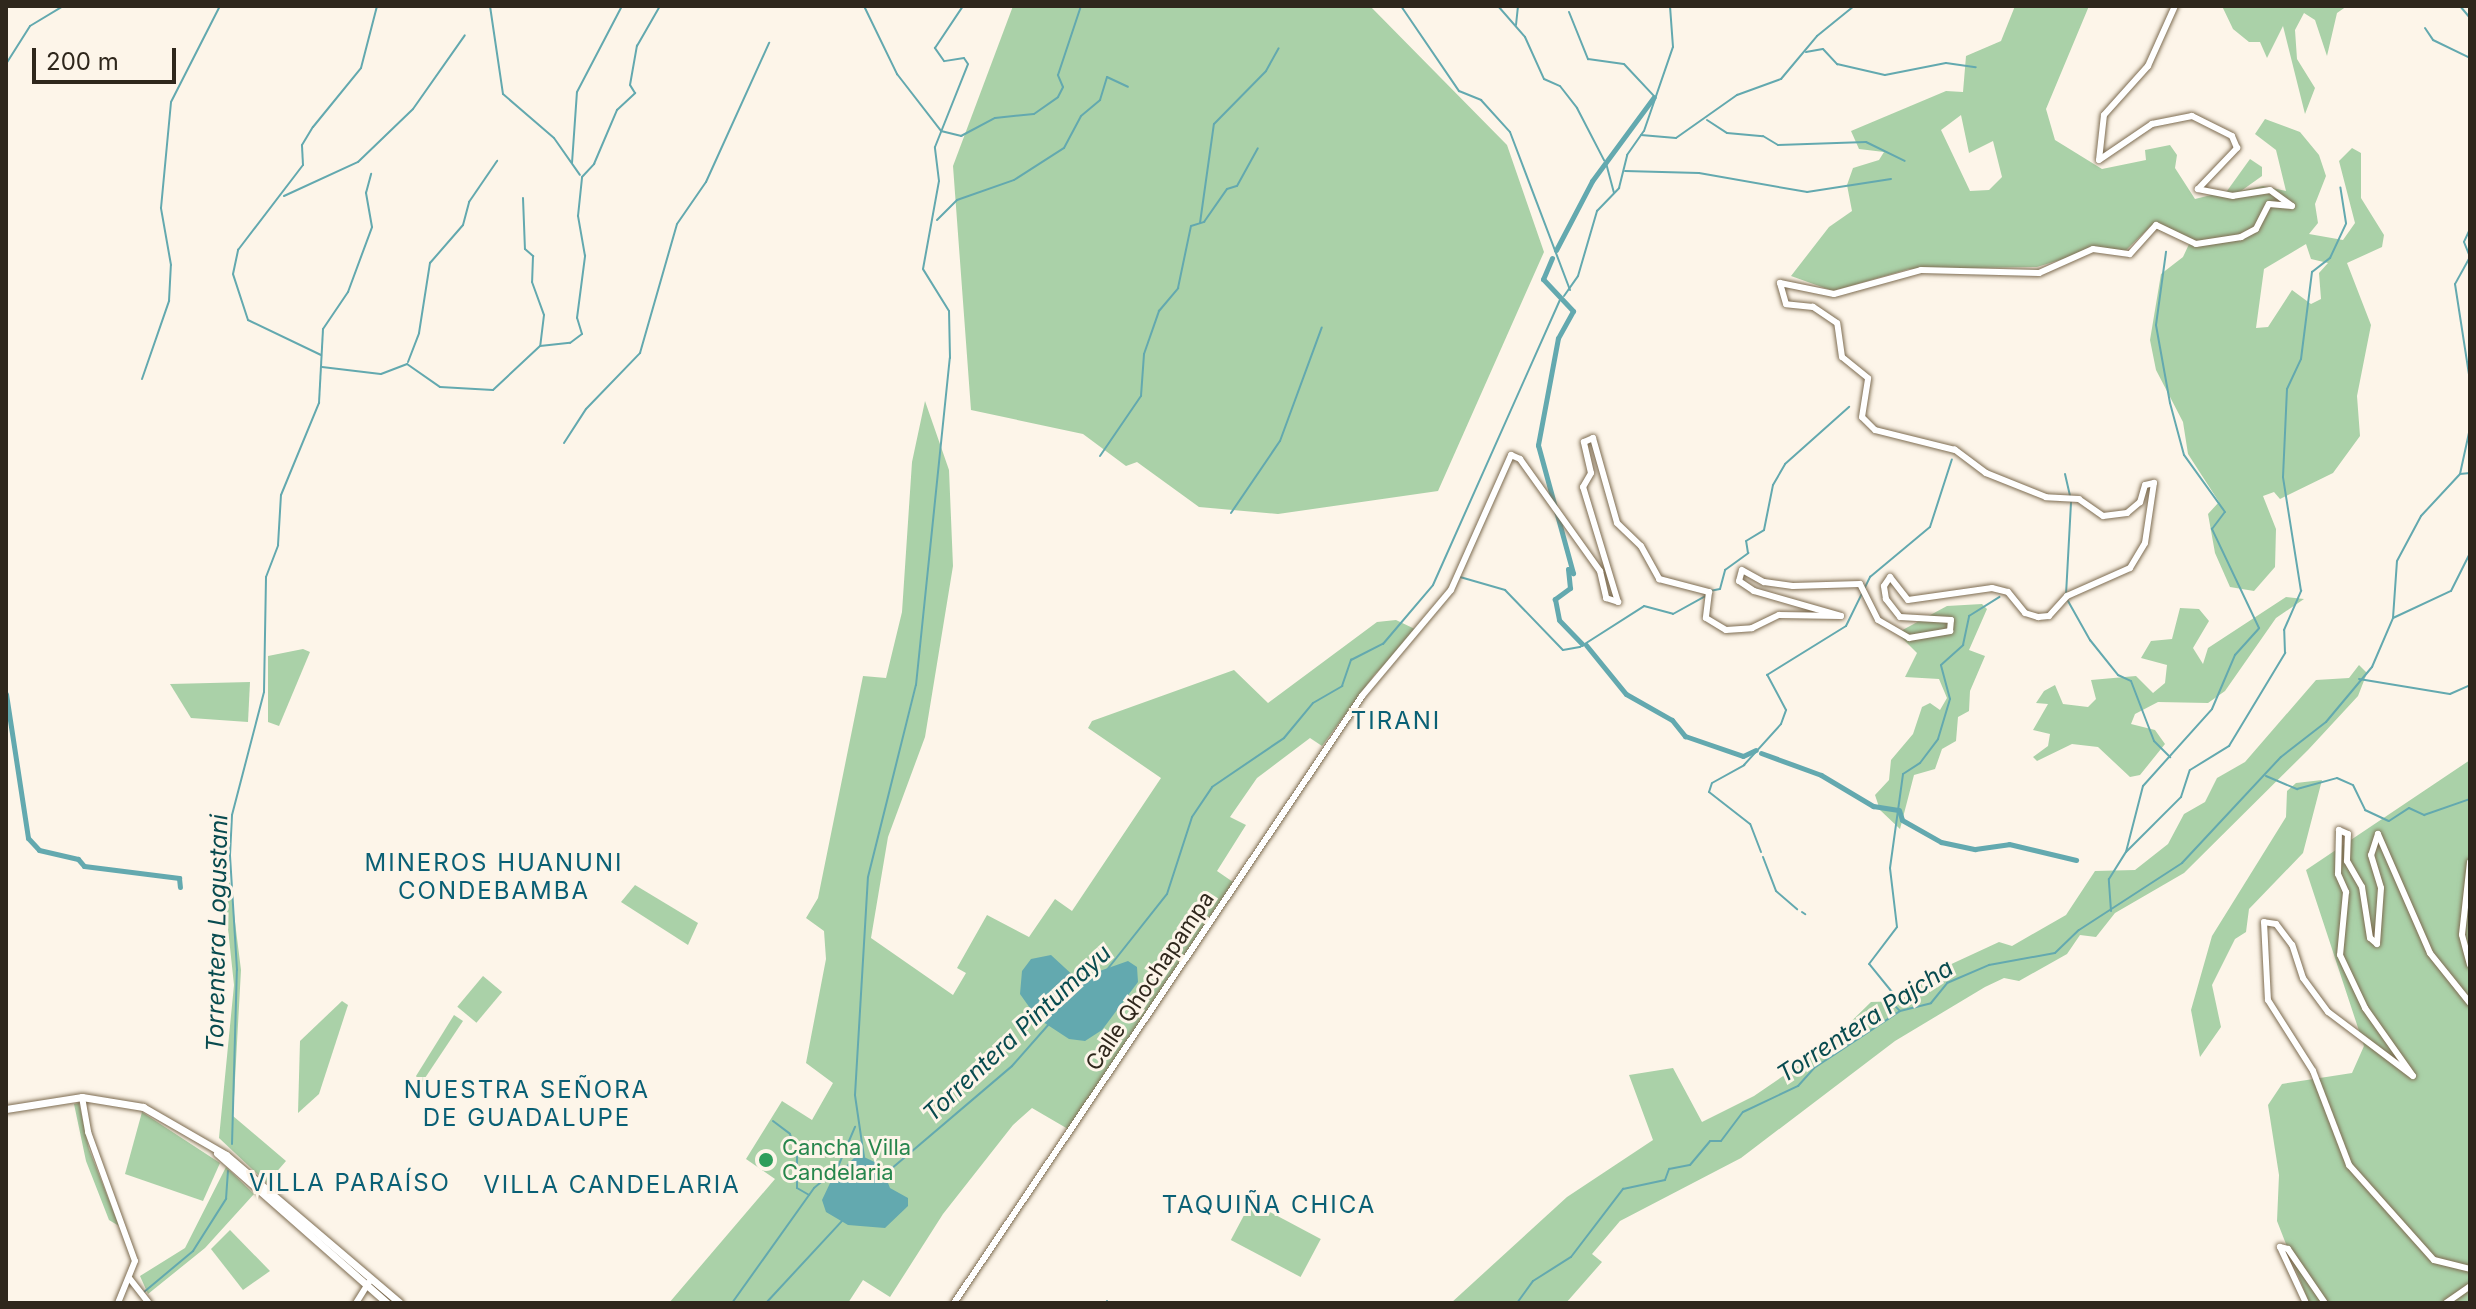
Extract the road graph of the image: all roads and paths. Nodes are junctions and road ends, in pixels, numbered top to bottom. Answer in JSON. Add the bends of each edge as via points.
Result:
{"nodes":[{"id":1,"x":2175,"y":6,"type":"edge"},
{"id":2,"x":2470,"y":862,"type":"edge"},
{"id":3,"x":2470,"y":965,"type":"edge"},
{"id":4,"x":2470,"y":1003,"type":"edge"},
{"id":5,"x":82,"y":1097,"type":"junction"},
{"id":6,"x":6,"y":1109,"type":"edge"},
{"id":7,"x":2470,"y":1269,"type":"edge"},
{"id":8,"x":130,"y":1279,"type":"junction"},
{"id":9,"x":368,"y":1283,"type":"junction"},
{"id":10,"x":2470,"y":1286,"type":"edge"},
{"id":11,"x":118,"y":1303,"type":"edge"},
{"id":12,"x":149,"y":1303,"type":"edge"},
{"id":13,"x":356,"y":1303,"type":"edge"},
{"id":14,"x":387,"y":1303,"type":"edge"},
{"id":15,"x":400,"y":1303,"type":"edge"},
{"id":16,"x":954,"y":1303,"type":"edge"},
{"id":17,"x":2306,"y":1303,"type":"edge"},
{"id":18,"x":2325,"y":1303,"type":"edge"},
{"id":19,"x":2446,"y":1303,"type":"edge"}],
"edges":[{"from":1,"to":16,"type":"street","name":"Calle Qhochapampa","via":[[2148,66],[2104,115],[2099,160],[2152,124],[2192,116],[2232,136],[2237,148],[2198,189],[2233,196],[2270,190],[2292,206],[2269,204],[2256,229],[2241,237],[2196,244],[2156,225],[2130,254],[2093,249],[2039,273],[1921,270],[1834,294],[1780,283],[1786,304],[1813,307],[1837,323],[1842,357],[1868,378],[1862,417],[1875,430],[1955,450],[1986,473],[2046,497],[2079,499],[2103,516],[2127,513],[2140,502],[2145,485],[2154,483],[2145,543],[2122,576],[2079,589],[2049,616],[2038,617],[2025,613],[2008,592],[1985,587],[1908,600],[1890,577],[1884,586],[1886,599],[1900,617],[1951,620],[1950,631],[1909,638],[1878,620],[1860,584],[1793,586],[1764,582],[1742,570],[1739,581],[1754,591],[1841,616],[1779,615],[1752,628],[1726,630],[1706,618],[1709,592],[1659,579],[1641,546],[1617,523],[1610,481],[1587,437],[1591,473],[1583,487],[1618,602],[1606,598],[1600,571],[1520,459],[1511,455],[1459,576],[1429,622],[1376,680]]},
{"from":2,"to":3,"type":"street","via":[[2462,935]]},
{"from":4,"to":7,"type":"street","via":[[2430,953],[2378,834],[2371,855],[2381,888],[2377,944],[2370,938],[2362,887],[2347,861],[2348,834],[2339,830],[2338,874],[2346,892],[2340,955],[2365,1008],[2413,1076],[2328,1012],[2303,978],[2292,945],[2276,924],[2264,922],[2268,1000],[2313,1071],[2349,1165],[2434,1260]]},
{"from":5,"to":6,"type":"main road"},
{"from":5,"to":8,"type":"street","via":[[93,1148],[133,1252]]},
{"from":5,"to":9,"type":"main road","via":[[143,1107],[216,1151]]},
{"from":8,"to":11,"type":"street"},
{"from":8,"to":12,"type":"street"},
{"from":9,"to":13,"type":"street"},
{"from":9,"to":14,"type":"main road"},
{"from":9,"to":15,"type":"main road"},
{"from":10,"to":19,"type":"street"},
{"from":17,"to":18,"type":"street","via":[[2280,1247],[2288,1249]]}]}
